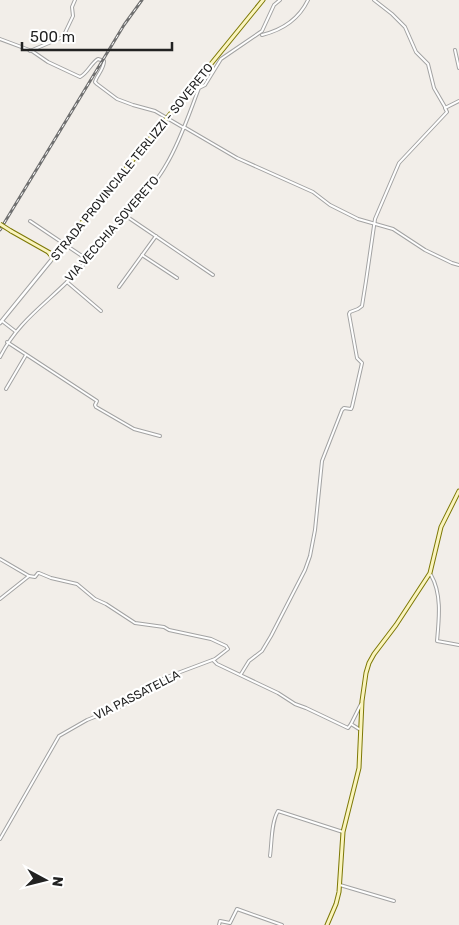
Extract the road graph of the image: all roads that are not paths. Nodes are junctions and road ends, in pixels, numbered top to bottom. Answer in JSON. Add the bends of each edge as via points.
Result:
{"nodes":[{"id":1,"x":75,"y":0,"type":"edge"},
{"id":2,"x":263,"y":0,"type":"edge"},
{"id":3,"x":280,"y":0,"type":"edge"},
{"id":4,"x":308,"y":0,"type":"edge"},
{"id":5,"x":374,"y":0,"type":"edge"},
{"id":6,"x":262,"y":35,"type":"dead end"},
{"id":7,"x":0,"y":39,"type":"edge"},
{"id":8,"x":455,"y":50,"type":"dead end"},
{"id":9,"x":30,"y":51,"type":"junction"},
{"id":10,"x":459,"y":68,"type":"edge"},
{"id":11,"x":196,"y":83,"type":"junction"},
{"id":12,"x":199,"y":88,"type":"junction"},
{"id":13,"x":459,"y":101,"type":"edge"},
{"id":14,"x":445,"y":108,"type":"junction"},
{"id":15,"x":167,"y":118,"type":"junction"},
{"id":16,"x":184,"y":128,"type":"junction"},
{"id":17,"x":126,"y":216,"type":"junction"},
{"id":18,"x":30,"y":221,"type":"dead end"},
{"id":19,"x":0,"y":224,"type":"edge"},
{"id":20,"x":374,"y":224,"type":"junction"},
{"id":21,"x":156,"y":236,"type":"junction"},
{"id":22,"x":64,"y":244,"type":"junction"},
{"id":23,"x":142,"y":255,"type":"junction"},
{"id":24,"x":54,"y":256,"type":"junction"},
{"id":25,"x":88,"y":260,"type":"junction"},
{"id":26,"x":459,"y":265,"type":"edge"},
{"id":27,"x":213,"y":275,"type":"dead end"},
{"id":28,"x":176,"y":278,"type":"dead end"},
{"id":29,"x":67,"y":282,"type":"junction"},
{"id":30,"x":120,"y":286,"type":"dead end"},
{"id":31,"x":101,"y":311,"type":"dead end"},
{"id":32,"x":1,"y":322,"type":"edge"},
{"id":33,"x":16,"y":332,"type":"junction"},
{"id":34,"x":7,"y":342,"type":"junction"},
{"id":35,"x":26,"y":355,"type":"junction"},
{"id":36,"x":0,"y":357,"type":"edge"},
{"id":37,"x":6,"y":389,"type":"dead end"},
{"id":38,"x":160,"y":436,"type":"dead end"},
{"id":39,"x":459,"y":491,"type":"edge"},
{"id":40,"x":0,"y":559,"type":"edge"},
{"id":41,"x":430,"y":573,"type":"junction"},
{"id":42,"x":29,"y":576,"type":"junction"},
{"id":43,"x":0,"y":599,"type":"edge"},
{"id":44,"x":459,"y":645,"type":"edge"},
{"id":45,"x":212,"y":660,"type":"junction"},
{"id":46,"x":241,"y":674,"type":"junction"},
{"id":47,"x":362,"y":701,"type":"junction"},
{"id":48,"x":351,"y":724,"type":"junction"},
{"id":49,"x":362,"y":730,"type":"junction"},
{"id":50,"x":343,"y":832,"type":"junction"},
{"id":51,"x":0,"y":839,"type":"edge"},
{"id":52,"x":270,"y":856,"type":"dead end"},
{"id":53,"x":340,"y":885,"type":"junction"},
{"id":54,"x":394,"y":901,"type":"dead end"},
{"id":55,"x":219,"y":925,"type":"edge"},
{"id":56,"x":282,"y":925,"type":"edge"},
{"id":57,"x":327,"y":925,"type":"edge"}],
"edges":[{"from":1,"to":9,"type":"street","via":[[73,16],[63,37]]},
{"from":2,"to":11,"type":"main road","name":"STRADA PROVINCIALE TERLIZZI - SOVERETO"},
{"from":3,"to":12,"type":"street","name":"VIA VECCHIA SOVERETO","via":[[274,5],[262,31],[221,59],[205,85]]},
{"from":4,"to":6,"type":"street","via":[[292,22]]},
{"from":5,"to":14,"type":"street","via":[[405,27],[416,52],[428,64],[434,88]]},
{"from":7,"to":9,"type":"street"},
{"from":8,"to":10,"type":"street"},
{"from":9,"to":15,"type":"street","via":[[80,77],[95,60],[102,59],[104,64],[96,79],[97,84],[117,99]]},
{"from":11,"to":12,"type":"street"},
{"from":11,"to":15,"type":"main road","name":"STRADA PROVINCIALE TERLIZZI - SOVERETO"},
{"from":12,"to":16,"type":"street","name":"VIA VECCHIA SOVERETO"},
{"from":13,"to":14,"type":"street"},
{"from":14,"to":20,"type":"street","via":[[447,112],[400,160]]},
{"from":15,"to":16,"type":"street"},
{"from":15,"to":22,"type":"main road","name":"STRADA PROVINCIALE TERLIZZI - SOVERETO"},
{"from":16,"to":17,"type":"street","name":"VIA VECCHIA SOVERETO","via":[[167,164]]},
{"from":16,"to":20,"type":"street","via":[[237,158],[313,192],[330,205]]},
{"from":17,"to":21,"type":"street"},
{"from":17,"to":25,"type":"street","name":"VIA VECCHIA SOVERETO"},
{"from":18,"to":22,"type":"street"},
{"from":19,"to":24,"type":"main road","bridge":true},
{"from":20,"to":26,"type":"street","via":[[394,229],[425,250]]},
{"from":20,"to":46,"type":"street","via":[[362,306],[348,314],[362,363],[352,407],[342,410],[322,461],[310,556],[272,636],[262,651],[248,661]]},
{"from":21,"to":23,"type":"street"},
{"from":21,"to":27,"type":"street"},
{"from":22,"to":24,"type":"main road","name":"STRADA PROVINCIALE TERLIZZI - SOVERETO"},
{"from":22,"to":25,"type":"street"},
{"from":23,"to":28,"type":"street"},
{"from":23,"to":30,"type":"street"},
{"from":24,"to":32,"type":"street","name":"STRADA PROVINCIALE TERLIZZI - SOVERETO"},
{"from":25,"to":29,"type":"street","name":"VIA VECCHIA SOVERETO"},
{"from":29,"to":31,"type":"street"},
{"from":29,"to":33,"type":"street","name":"VIA VECCHIA SOVERETO"},
{"from":32,"to":33,"type":"street"},
{"from":33,"to":34,"type":"street","name":"VIA VECCHIA SOVERETO"},
{"from":34,"to":35,"type":"street"},
{"from":34,"to":36,"type":"street","name":"VIA VECCHIA SOVERETO"},
{"from":35,"to":37,"type":"street"},
{"from":35,"to":38,"type":"street","via":[[97,400],[96,407],[134,429]]},
{"from":39,"to":41,"type":"main road","via":[[441,527]]},
{"from":40,"to":42,"type":"street"},
{"from":41,"to":44,"type":"street","via":[[439,607],[437,641]]},
{"from":41,"to":47,"type":"main road","via":[[369,663]]},
{"from":42,"to":43,"type":"street"},
{"from":42,"to":45,"type":"street","via":[[35,577],[39,573],[78,584],[95,599],[134,623],[211,639],[227,647]]},
{"from":45,"to":46,"type":"street"},
{"from":45,"to":51,"type":"street","name":"VIA PASSATELLA","via":[[167,677],[124,705],[59,736]]},
{"from":46,"to":48,"type":"street","via":[[341,726],[348,728]]},
{"from":47,"to":48,"type":"street"},
{"from":47,"to":49,"type":"main road"},
{"from":48,"to":49,"type":"street"},
{"from":49,"to":50,"type":"main road","via":[[359,768]]},
{"from":50,"to":52,"type":"street","via":[[278,811]]},
{"from":50,"to":53,"type":"main road"},
{"from":53,"to":54,"type":"street"},
{"from":53,"to":57,"type":"main road"},
{"from":55,"to":56,"type":"street","via":[[220,921],[230,923],[237,909]]}]}
